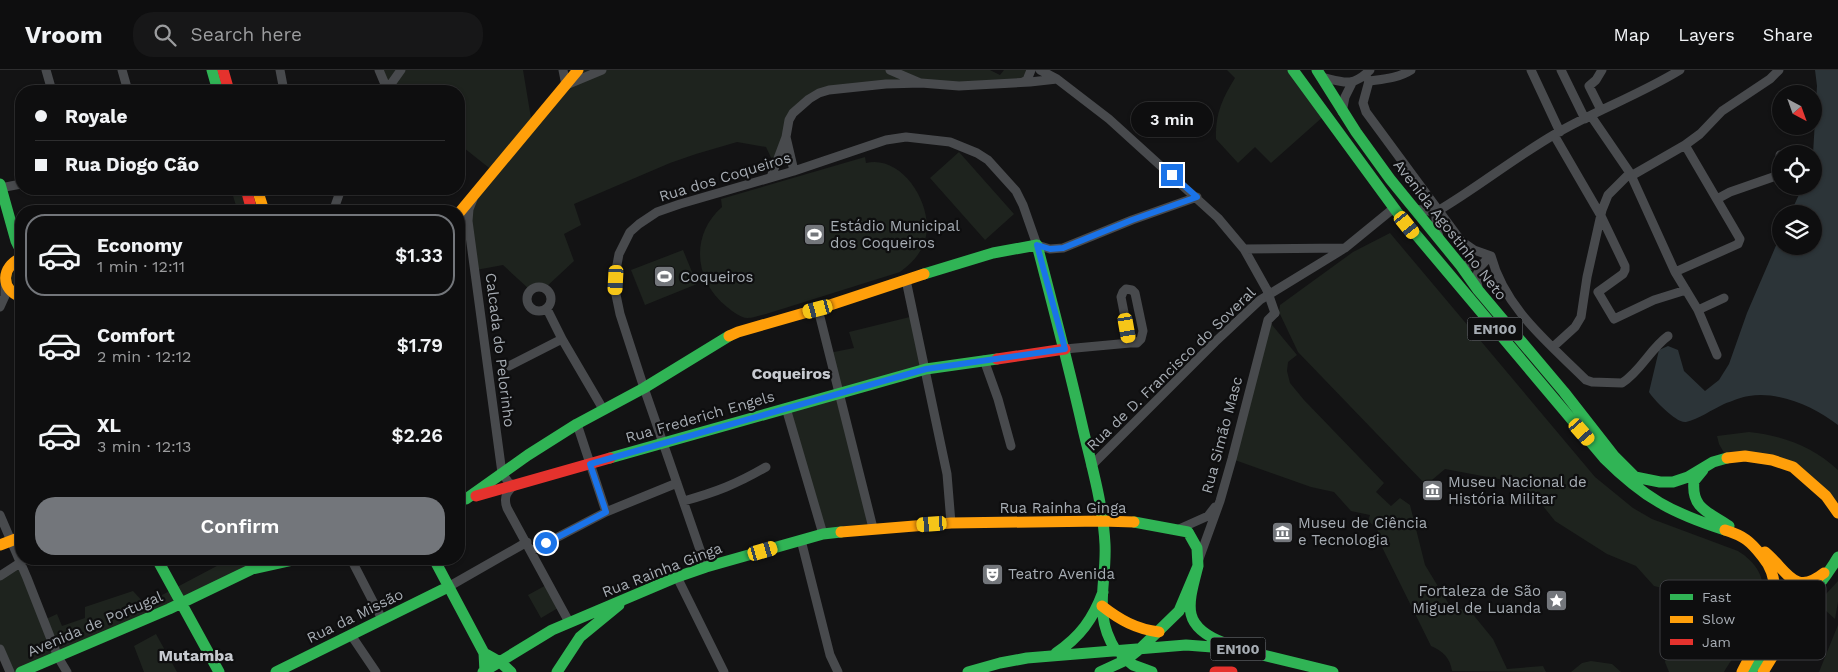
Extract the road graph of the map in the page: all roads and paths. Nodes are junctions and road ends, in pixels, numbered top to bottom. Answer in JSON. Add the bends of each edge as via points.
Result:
{"nodes":[{"id":1,"x":46,"y":70,"type":"edge"},
{"id":2,"x":122,"y":70,"type":"edge"},
{"id":3,"x":212,"y":70,"type":"edge"},
{"id":4,"x":223,"y":70,"type":"edge"},
{"id":5,"x":280,"y":70,"type":"edge"},
{"id":6,"x":379,"y":70,"type":"edge"},
{"id":7,"x":401,"y":70,"type":"edge"},
{"id":8,"x":563,"y":70,"type":"edge"},
{"id":9,"x":578,"y":70,"type":"edge"},
{"id":10,"x":602,"y":70,"type":"edge"},
{"id":11,"x":890,"y":70,"type":"edge"},
{"id":12,"x":1030,"y":70,"type":"edge"},
{"id":13,"x":1040,"y":70,"type":"edge"},
{"id":14,"x":1293,"y":70,"type":"edge"},
{"id":15,"x":1411,"y":70,"type":"edge"},
{"id":16,"x":1560,"y":70,"type":"edge"},
{"id":17,"x":1602,"y":70,"type":"edge"},
{"id":18,"x":1680,"y":70,"type":"edge"},
{"id":19,"x":1779,"y":70,"type":"edge"},
{"id":20,"x":1535,"y":71,"type":"edge"},
{"id":21,"x":1319,"y":73,"type":"edge"},
{"id":22,"x":1368,"y":75,"type":"edge"},
{"id":23,"x":1057,"y":79,"type":"junction"},
{"id":24,"x":1023,"y":82,"type":"junction"},
{"id":25,"x":921,"y":83,"type":"junction"},
{"id":26,"x":1352,"y":83,"type":"junction"},
{"id":27,"x":566,"y":84,"type":"junction"},
{"id":28,"x":50,"y":85,"type":"edge"},
{"id":29,"x":126,"y":85,"type":"edge"},
{"id":30,"x":216,"y":85,"type":"edge"},
{"id":31,"x":227,"y":85,"type":"edge"},
{"id":32,"x":283,"y":85,"type":"edge"},
{"id":33,"x":384,"y":85,"type":"edge"},
{"id":34,"x":390,"y":85,"type":"edge"},
{"id":35,"x":1601,"y":110,"type":"junction"},
{"id":36,"x":1342,"y":112,"type":"junction"},
{"id":37,"x":1588,"y":118,"type":"junction"},
{"id":38,"x":1557,"y":133,"type":"junction"},
{"id":39,"x":786,"y":137,"type":"junction"},
{"id":40,"x":1685,"y":145,"type":"junction"},
{"id":41,"x":794,"y":170,"type":"junction"},
{"id":42,"x":1631,"y":175,"type":"junction"},
{"id":43,"x":771,"y":177,"type":"junction"},
{"id":44,"x":1772,"y":177,"type":"edge"},
{"id":45,"x":15,"y":185,"type":"edge"},
{"id":46,"x":0,"y":187,"type":"edge"},
{"id":47,"x":476,"y":192,"type":"junction"},
{"id":48,"x":1197,"y":197,"type":"junction"},
{"id":49,"x":1717,"y":199,"type":"junction"},
{"id":50,"x":465,"y":206,"type":"edge"},
{"id":51,"x":1394,"y":208,"type":"junction"},
{"id":52,"x":1414,"y":208,"type":"junction"},
{"id":53,"x":1437,"y":212,"type":"junction"},
{"id":54,"x":1601,"y":216,"type":"junction"},
{"id":55,"x":465,"y":228,"type":"edge"},
{"id":56,"x":469,"y":230,"type":"junction"},
{"id":57,"x":15,"y":234,"type":"edge"},
{"id":58,"x":1440,"y":240,"type":"junction"},
{"id":59,"x":1037,"y":245,"type":"junction"},
{"id":60,"x":1345,"y":248,"type":"junction"},
{"id":61,"x":1244,"y":249,"type":"junction"},
{"id":62,"x":1491,"y":256,"type":"junction"},
{"id":63,"x":15,"y":261,"type":"edge"},
{"id":64,"x":15,"y":262,"type":"edge"},
{"id":65,"x":1482,"y":264,"type":"junction"},
{"id":66,"x":0,"y":266,"type":"edge"},
{"id":67,"x":1461,"y":266,"type":"junction"},
{"id":68,"x":1675,"y":272,"type":"junction"},
{"id":69,"x":2,"y":280,"type":"edge"},
{"id":70,"x":906,"y":280,"type":"junction"},
{"id":71,"x":1478,"y":290,"type":"junction"},
{"id":72,"x":1686,"y":290,"type":"junction"},
{"id":73,"x":1585,"y":291,"type":"junction"},
{"id":74,"x":1598,"y":292,"type":"junction"},
{"id":75,"x":15,"y":295,"type":"edge"},
{"id":76,"x":15,"y":298,"type":"edge"},
{"id":77,"x":1724,"y":298,"type":"dead end"},
{"id":78,"x":1,"y":306,"type":"edge"},
{"id":79,"x":547,"y":309,"type":"dead end"},
{"id":80,"x":818,"y":309,"type":"junction"},
{"id":81,"x":1698,"y":310,"type":"junction"},
{"id":82,"x":1668,"y":336,"type":"dead end"},
{"id":83,"x":562,"y":339,"type":"junction"},
{"id":84,"x":1130,"y":343,"type":"junction"},
{"id":85,"x":1553,"y":347,"type":"junction"},
{"id":86,"x":1065,"y":349,"type":"junction"},
{"id":87,"x":1717,"y":355,"type":"dead end"},
{"id":88,"x":984,"y":360,"type":"junction"},
{"id":89,"x":508,"y":366,"type":"dead end"},
{"id":90,"x":926,"y":369,"type":"junction"},
{"id":91,"x":644,"y":388,"type":"junction"},
{"id":92,"x":840,"y":393,"type":"junction"},
{"id":93,"x":786,"y":408,"type":"junction"},
{"id":94,"x":603,"y":409,"type":"junction"},
{"id":95,"x":577,"y":424,"type":"junction"},
{"id":96,"x":664,"y":442,"type":"junction"},
{"id":97,"x":1011,"y":446,"type":"dead end"},
{"id":98,"x":1713,"y":462,"type":"junction"},
{"id":99,"x":590,"y":464,"type":"junction"},
{"id":100,"x":766,"y":466,"type":"dead end"},
{"id":101,"x":1091,"y":466,"type":"junction"},
{"id":102,"x":502,"y":473,"type":"junction"},
{"id":103,"x":677,"y":483,"type":"junction"},
{"id":104,"x":516,"y":484,"type":"junction"},
{"id":105,"x":465,"y":498,"type":"edge"},
{"id":106,"x":465,"y":499,"type":"edge"},
{"id":107,"x":684,"y":501,"type":"junction"},
{"id":108,"x":1220,"y":501,"type":"junction"},
{"id":109,"x":606,"y":512,"type":"junction"},
{"id":110,"x":1838,"y":513,"type":"edge"},
{"id":111,"x":0,"y":515,"type":"edge"},
{"id":112,"x":1102,"y":521,"type":"junction"},
{"id":113,"x":1121,"y":521,"type":"junction"},
{"id":114,"x":951,"y":523,"type":"junction"},
{"id":115,"x":872,"y":528,"type":"junction"},
{"id":116,"x":1179,"y":529,"type":"junction"},
{"id":117,"x":823,"y":534,"type":"junction"},
{"id":118,"x":1741,"y":535,"type":"junction"},
{"id":119,"x":1104,"y":539,"type":"junction"},
{"id":120,"x":801,"y":540,"type":"junction"},
{"id":121,"x":11,"y":541,"type":"edge"},
{"id":122,"x":527,"y":542,"type":"junction"},
{"id":123,"x":1755,"y":546,"type":"junction"},
{"id":124,"x":532,"y":550,"type":"junction"},
{"id":125,"x":1838,"y":557,"type":"edge"},
{"id":126,"x":1198,"y":564,"type":"junction"},
{"id":127,"x":17,"y":565,"type":"edge"},
{"id":128,"x":24,"y":565,"type":"edge"},
{"id":129,"x":160,"y":565,"type":"edge"},
{"id":130,"x":248,"y":565,"type":"edge"},
{"id":131,"x":353,"y":565,"type":"edge"},
{"id":132,"x":437,"y":565,"type":"edge"},
{"id":133,"x":1838,"y":565,"type":"edge"},
{"id":134,"x":706,"y":567,"type":"junction"},
{"id":135,"x":0,"y":576,"type":"edge"},
{"id":136,"x":677,"y":577,"type":"junction"},
{"id":137,"x":1774,"y":580,"type":"edge"},
{"id":138,"x":1795,"y":580,"type":"edge"},
{"id":139,"x":1816,"y":580,"type":"edge"},
{"id":140,"x":1825,"y":580,"type":"edge"},
{"id":141,"x":1826,"y":583,"type":"edge"},
{"id":142,"x":448,"y":587,"type":"junction"},
{"id":143,"x":1103,"y":592,"type":"junction"},
{"id":144,"x":628,"y":598,"type":"junction"},
{"id":145,"x":181,"y":602,"type":"junction"},
{"id":146,"x":1102,"y":606,"type":"junction"},
{"id":147,"x":382,"y":619,"type":"junction"},
{"id":148,"x":569,"y":622,"type":"junction"},
{"id":149,"x":1159,"y":632,"type":"junction"},
{"id":150,"x":352,"y":634,"type":"junction"},
{"id":151,"x":580,"y":637,"type":"junction"},
{"id":152,"x":1141,"y":648,"type":"junction"},
{"id":153,"x":0,"y":649,"type":"edge"},
{"id":154,"x":1238,"y":649,"type":"junction"},
{"id":155,"x":1116,"y":651,"type":"junction"},
{"id":156,"x":1053,"y":655,"type":"junction"},
{"id":157,"x":58,"y":657,"type":"junction"},
{"id":158,"x":1126,"y":660,"type":"junction"},
{"id":159,"x":1748,"y":660,"type":"edge"},
{"id":160,"x":1759,"y":660,"type":"edge"},
{"id":161,"x":1770,"y":660,"type":"edge"},
{"id":162,"x":489,"y":669,"type":"edge"},
{"id":163,"x":10,"y":672,"type":"edge"},
{"id":164,"x":21,"y":672,"type":"edge"},
{"id":165,"x":67,"y":672,"type":"edge"},
{"id":166,"x":219,"y":672,"type":"edge"},
{"id":167,"x":276,"y":672,"type":"edge"},
{"id":168,"x":376,"y":672,"type":"edge"},
{"id":169,"x":511,"y":672,"type":"edge"},
{"id":170,"x":557,"y":672,"type":"edge"},
{"id":171,"x":724,"y":672,"type":"edge"},
{"id":172,"x":838,"y":672,"type":"edge"},
{"id":173,"x":968,"y":672,"type":"edge"},
{"id":174,"x":1100,"y":672,"type":"edge"},
{"id":175,"x":1152,"y":672,"type":"edge"},
{"id":176,"x":1215,"y":672,"type":"edge"},
{"id":177,"x":1232,"y":672,"type":"edge"},
{"id":178,"x":1333,"y":672,"type":"edge"},
{"id":179,"x":1742,"y":672,"type":"edge"},
{"id":180,"x":1751,"y":672,"type":"edge"},
{"id":181,"x":1763,"y":672,"type":"edge"}],
"edges":[{"from":1,"to":28,"type":"street"},
{"from":2,"to":29,"type":"street"},
{"from":3,"to":30,"type":"main road"},
{"from":4,"to":31,"type":"main road"},
{"from":5,"to":32,"type":"street"},
{"from":6,"to":33,"type":"street"},
{"from":7,"to":34,"type":"street"},
{"from":8,"to":27,"type":"street"},
{"from":9,"to":27,"type":"main road"},
{"from":10,"to":27,"type":"street"},
{"from":11,"to":25,"type":"street"},
{"from":12,"to":24,"type":"street"},
{"from":13,"to":23,"type":"street"},
{"from":14,"to":51,"type":"main road","name":"Avenida Agostinho Neto","number":"EN100"},
{"from":15,"to":22,"type":"street","via":[[1388,79]]},
{"from":16,"to":37,"type":"street"},
{"from":17,"to":35,"type":"street","via":[[1589,86]]},
{"from":18,"to":35,"type":"street"},
{"from":19,"to":40,"type":"street","via":[[1722,111]]},
{"from":20,"to":38,"type":"street"},
{"from":21,"to":26,"type":"street","via":[[1342,83]]},
{"from":21,"to":36,"type":"main road","name":"Avenida Agostinho Neto","number":"EN100"},
{"from":22,"to":26,"type":"street"},
{"from":22,"to":53,"type":"street","via":[[1363,102],[1365,109]]},
{"from":23,"to":24,"type":"street"},
{"from":23,"to":48,"type":"street"},
{"from":24,"to":25,"type":"street","via":[[959,86]]},
{"from":25,"to":39,"type":"street","via":[[819,93],[793,113]]},
{"from":26,"to":36,"type":"street"},
{"from":27,"to":47,"type":"main road"},
{"from":35,"to":37,"type":"street"},
{"from":36,"to":52,"type":"main road","name":"Avenida Agostinho Neto","number":"EN100"},
{"from":37,"to":38,"type":"street"},
{"from":37,"to":42,"type":"street"},
{"from":38,"to":53,"type":"street"},
{"from":38,"to":54,"type":"street"},
{"from":39,"to":41,"type":"street"},
{"from":39,"to":43,"type":"street"},
{"from":40,"to":42,"type":"street"},
{"from":40,"to":49,"type":"street"},
{"from":41,"to":43,"type":"street","name":"Rua dos Coqueiros"},
{"from":41,"to":59,"type":"street","name":"Rua dos Coqueiros","via":[[886,140],[906,137],[950,142],[982,157],[1007,179],[1023,205]]},
{"from":42,"to":54,"type":"street","via":[[1608,195]]},
{"from":42,"to":68,"type":"street"},
{"from":43,"to":91,"type":"street","name":"Rua dos Coqueiros","via":[[658,212],[630,232],[620,254],[615,290]]},
{"from":44,"to":49,"type":"street"},
{"from":45,"to":46,"type":"street"},
{"from":46,"to":57,"type":"main road"},
{"from":47,"to":50,"type":"main road"},
{"from":47,"to":56,"type":"street","name":"Calcada do Pelorinho","via":[[469,209]]},
{"from":48,"to":59,"type":"street","via":[[1063,248]]},
{"from":48,"to":61,"type":"street"},
{"from":49,"to":68,"type":"street","via":[[1740,242]]},
{"from":51,"to":60,"type":"street","name":"Rua de D. Francisco do Soveral"},
{"from":51,"to":118,"type":"main road","name":"Avenida Agostinho Neto","number":"EN100","via":[[1625,479],[1679,514]]},
{"from":52,"to":53,"type":"street"},
{"from":52,"to":58,"type":"main road","name":"Avenida Agostinho Neto","number":"EN100"},
{"from":53,"to":58,"type":"street"},
{"from":53,"to":62,"type":"street","via":[[1461,241]]},
{"from":54,"to":73,"type":"street"},
{"from":54,"to":74,"type":"street","via":[[1625,270]]},
{"from":55,"to":56,"type":"street"},
{"from":56,"to":102,"type":"street","name":"Calcada do Pelorinho"},
{"from":58,"to":67,"type":"main road","name":"Avenida Agostinho Neto","number":"EN100"},
{"from":59,"to":70,"type":"main road","via":[[993,253]]},
{"from":59,"to":86,"type":"main road"},
{"from":60,"to":61,"type":"street"},
{"from":60,"to":101,"type":"street","name":"Rua de D. Francisco do Soveral","via":[[1260,300]]},
{"from":61,"to":108,"type":"street","name":"Rua Simão Masc","bridge":true,"via":[[1267,290],[1275,313],[1268,320]]},
{"from":62,"to":65,"type":"street"},
{"from":62,"to":85,"type":"street","via":[[1517,309]]},
{"from":63,"to":66,"type":"main road"},
{"from":64,"to":69,"type":"main road","via":[[4,272]]},
{"from":65,"to":67,"type":"street"},
{"from":65,"to":71,"type":"street","via":[[1477,273]]},
{"from":67,"to":71,"type":"main road","name":"Avenida Agostinho Neto","number":"EN100"},
{"from":68,"to":72,"type":"street"},
{"from":69,"to":75,"type":"main road"},
{"from":69,"to":78,"type":"street","via":[[5,296]]},
{"from":70,"to":80,"type":"main road"},
{"from":70,"to":90,"type":"street"},
{"from":71,"to":98,"type":"main road","name":"Avenida Agostinho Neto","number":"EN100","via":[[1614,456],[1635,477],[1673,482]]},
{"from":72,"to":74,"type":"street","via":[[1654,300],[1614,320]]},
{"from":72,"to":81,"type":"street"},
{"from":73,"to":74,"type":"street"},
{"from":73,"to":85,"type":"street","via":[[1581,317]]},
{"from":76,"to":78,"type":"street"},
{"from":77,"to":81,"type":"street"},
{"from":79,"to":83,"type":"street"},
{"from":80,"to":91,"type":"main road","via":[[731,335]]},
{"from":80,"to":92,"type":"street"},
{"from":81,"to":87,"type":"street"},
{"from":82,"to":85,"type":"street","via":[[1622,383],[1586,380]]},
{"from":83,"to":89,"type":"street"},
{"from":83,"to":94,"type":"street"},
{"from":84,"to":84,"type":"street","via":[[1139,342],[1143,334],[1135,293],[1129,289],[1124,290],[1121,297]]},
{"from":84,"to":86,"type":"street","name":"Rua Frederich Engels"},
{"from":86,"to":88,"type":"main road","name":"Rua Frederich Engels"},
{"from":86,"to":101,"type":"main road"},
{"from":88,"to":90,"type":"main road","name":"Rua Frederich Engels"},
{"from":88,"to":97,"type":"street"},
{"from":90,"to":92,"type":"main road","name":"Rua Frederich Engels"},
{"from":90,"to":114,"type":"street","via":[[947,474]]},
{"from":91,"to":94,"type":"main road"},
{"from":91,"to":96,"type":"street","name":"Rua dos Coqueiros"},
{"from":92,"to":93,"type":"main road","name":"Rua Frederich Engels"},
{"from":92,"to":115,"type":"street"},
{"from":93,"to":96,"type":"main road","name":"Rua Frederich Engels"},
{"from":93,"to":117,"type":"street"},
{"from":94,"to":95,"type":"main road"},
{"from":95,"to":99,"type":"street"},
{"from":95,"to":102,"type":"main road"},
{"from":96,"to":99,"type":"main road","name":"Rua Frederich Engels"},
{"from":96,"to":103,"type":"street","name":"Rua dos Coqueiros"},
{"from":98,"to":110,"type":"main road","name":"Avenida Agostinho Neto","number":"EN100","via":[[1745,456],[1793,467],[1826,496]]},
{"from":98,"to":118,"type":"main road","via":[[1694,481],[1694,498],[1706,512]]},
{"from":99,"to":104,"type":"main road","name":"Rua Frederich Engels"},
{"from":99,"to":109,"type":"street"},
{"from":100,"to":107,"type":"street","via":[[719,491]]},
{"from":101,"to":112,"type":"main road"},
{"from":102,"to":104,"type":"street","via":[[509,483]]},
{"from":102,"to":105,"type":"main road"},
{"from":103,"to":107,"type":"street","name":"Rua dos Coqueiros"},
{"from":103,"to":109,"type":"street"},
{"from":104,"to":106,"type":"main road","name":"Rua Frederich Engels"},
{"from":104,"to":122,"type":"street","via":[[507,492],[505,503]]},
{"from":107,"to":134,"type":"street","name":"Rua dos Coqueiros"},
{"from":108,"to":116,"type":"street","via":[[1208,516]]},
{"from":108,"to":126,"type":"street","name":"Rua Simão Masc"},
{"from":109,"to":124,"type":"street"},
{"from":111,"to":121,"type":"street"},
{"from":112,"to":113,"type":"main road","name":"Rua Rainha Ginga"},
{"from":112,"to":114,"type":"main road","name":"Rua Rainha Ginga"},
{"from":112,"to":119,"type":"main road"},
{"from":113,"to":116,"type":"main road","name":"Rua Rainha Ginga"},
{"from":113,"to":119,"type":"main road"},
{"from":114,"to":115,"type":"main road","name":"Rua Rainha Ginga"},
{"from":115,"to":117,"type":"main road","name":"Rua Rainha Ginga"},
{"from":116,"to":126,"type":"main road","via":[[1194,539]]},
{"from":117,"to":120,"type":"main road","name":"Rua Rainha Ginga"},
{"from":118,"to":123,"type":"main road","name":"Avenida Agostinho Neto","number":"EN100"},
{"from":119,"to":143,"type":"main road"},
{"from":120,"to":134,"type":"main road","name":"Rua Rainha Ginga"},
{"from":120,"to":172,"type":"street","via":[[830,655]]},
{"from":122,"to":124,"type":"street"},
{"from":122,"to":142,"type":"street"},
{"from":123,"to":137,"type":"main road","name":"Avenida Agostinho Neto","number":"EN100","via":[[1770,565]]},
{"from":123,"to":138,"type":"main road","via":[[1773,557]]},
{"from":124,"to":148,"type":"street"},
{"from":125,"to":139,"type":"main road"},
{"from":125,"to":140,"type":"main road"},
{"from":126,"to":149,"type":"main road","via":[[1179,611]]},
{"from":126,"to":154,"type":"main road","via":[[1190,605],[1194,625],[1204,634]]},
{"from":127,"to":135,"type":"street"},
{"from":128,"to":157,"type":"street"},
{"from":129,"to":145,"type":"main road"},
{"from":130,"to":145,"type":"main road"},
{"from":131,"to":147,"type":"street"},
{"from":132,"to":142,"type":"main road"},
{"from":133,"to":141,"type":"main road"},
{"from":134,"to":136,"type":"main road","name":"Rua Rainha Ginga"},
{"from":136,"to":144,"type":"main road","name":"Rua Rainha Ginga"},
{"from":136,"to":171,"type":"street"},
{"from":142,"to":147,"type":"main road","name":"Rua da Missão"},
{"from":142,"to":162,"type":"main road","via":[[484,653]]},
{"from":143,"to":146,"type":"main road"},
{"from":143,"to":156,"type":"main road","via":[[1087,628],[1072,644]]},
{"from":144,"to":148,"type":"main road","name":"Rua Rainha Ginga"},
{"from":144,"to":151,"type":"main road"},
{"from":145,"to":157,"type":"main road","name":"Avenida de Portugal"},
{"from":145,"to":166,"type":"main road"},
{"from":146,"to":149,"type":"main road","via":[[1127,624]]},
{"from":146,"to":155,"type":"main road","via":[[1106,635]]},
{"from":147,"to":150,"type":"main road","name":"Rua da Missão"},
{"from":148,"to":151,"type":"main road","via":[[578,628]]},
{"from":148,"to":162,"type":"main road","name":"Rua Rainha Ginga"},
{"from":149,"to":152,"type":"main road"},
{"from":150,"to":167,"type":"main road","name":"Rua da Missão"},
{"from":150,"to":168,"type":"street"},
{"from":151,"to":170,"type":"main road"},
{"from":152,"to":154,"type":"main road","number":"EN100","via":[[1186,645]]},
{"from":152,"to":155,"type":"main road","number":"EN100"},
{"from":152,"to":158,"type":"main road"},
{"from":153,"to":163,"type":"street"},
{"from":154,"to":178,"type":"main road","number":"EN100"},
{"from":155,"to":156,"type":"main road","number":"EN100"},
{"from":155,"to":158,"type":"main road"},
{"from":156,"to":173,"type":"main road","number":"EN100","via":[[1000,663]]},
{"from":157,"to":164,"type":"main road","name":"Avenida de Portugal"},
{"from":157,"to":165,"type":"street"},
{"from":158,"to":174,"type":"main road"},
{"from":158,"to":175,"type":"main road"},
{"from":159,"to":179,"type":"main road","name":"Avenida Agostinho Neto","number":"EN100"},
{"from":160,"to":180,"type":"main road"},
{"from":161,"to":181,"type":"main road"},
{"from":162,"to":169,"type":"main road"},
{"from":176,"to":177,"type":"main road","number":"EN100"}]}
